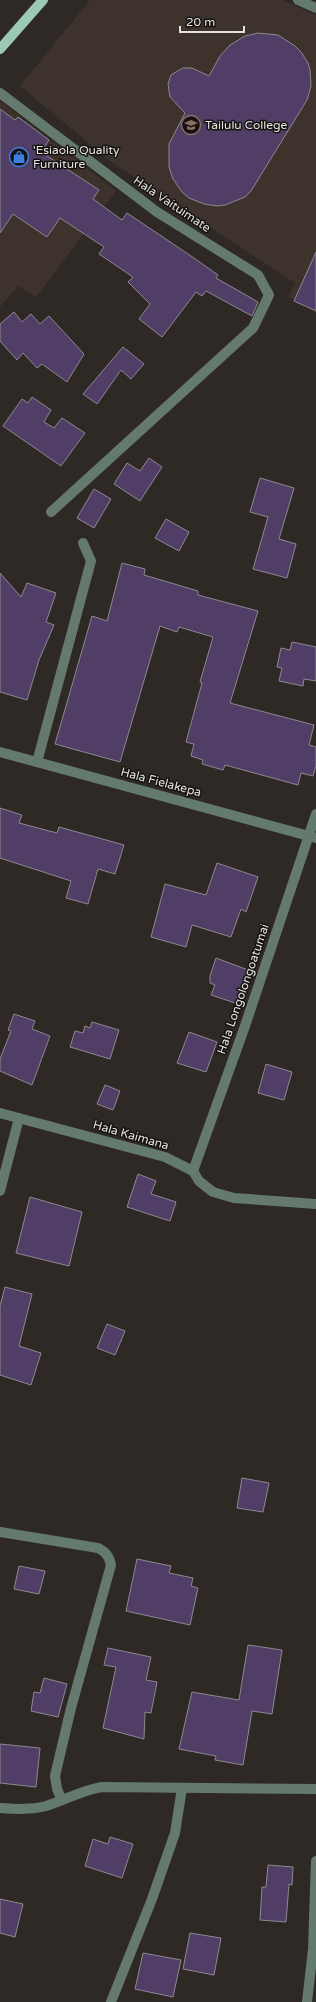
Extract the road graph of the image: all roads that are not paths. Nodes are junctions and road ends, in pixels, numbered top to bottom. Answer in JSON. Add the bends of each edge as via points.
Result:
{"nodes":[{"id":1,"x":43,"y":0,"type":"edge"},
{"id":2,"x":298,"y":0,"type":"edge"},
{"id":3,"x":316,"y":8,"type":"edge"},
{"id":4,"x":0,"y":49,"type":"edge"},
{"id":5,"x":0,"y":93,"type":"edge"},
{"id":6,"x":51,"y":512,"type":"dead end"},
{"id":7,"x":83,"y":543,"type":"dead end"},
{"id":8,"x":0,"y":752,"type":"edge"},
{"id":9,"x":37,"y":762,"type":"junction"},
{"id":10,"x":316,"y":814,"type":"edge"},
{"id":11,"x":313,"y":837,"type":"edge"},
{"id":12,"x":0,"y":1113,"type":"edge"},
{"id":13,"x":18,"y":1118,"type":"junction"},
{"id":14,"x":192,"y":1171,"type":"junction"},
{"id":15,"x":0,"y":1191,"type":"edge"},
{"id":16,"x":316,"y":1204,"type":"edge"},
{"id":17,"x":0,"y":1532,"type":"edge"},
{"id":18,"x":182,"y":1788,"type":"junction"},
{"id":19,"x":316,"y":1789,"type":"edge"},
{"id":20,"x":62,"y":1800,"type":"junction"},
{"id":21,"x":0,"y":1808,"type":"edge"},
{"id":22,"x":316,"y":1861,"type":"edge"},
{"id":23,"x":111,"y":2002,"type":"edge"},
{"id":24,"x":308,"y":2002,"type":"edge"}],
"edges":[{"from":1,"to":4,"type":"main road"},
{"from":2,"to":3,"type":"street"},
{"from":5,"to":6,"type":"street","name":"Hala Vaituimate","via":[[157,212],[258,275],[269,295],[253,328]]},
{"from":7,"to":9,"type":"street","via":[[91,561]]},
{"from":8,"to":9,"type":"street","name":"Hala Fielakepa"},
{"from":9,"to":11,"type":"street","name":"Hala Fielakepa"},
{"from":10,"to":11,"type":"street","name":"Hala Longolongoatumai"},
{"from":11,"to":14,"type":"street","name":"Hala Longolongoatumai"},
{"from":12,"to":13,"type":"street","name":"Hala Kaimana"},
{"from":13,"to":14,"type":"street","name":"Hala Kaimana","via":[[165,1157]]},
{"from":13,"to":15,"type":"street"},
{"from":14,"to":16,"type":"street","name":"Hala Kaimana","via":[[199,1181],[213,1192],[234,1198]]},
{"from":17,"to":20,"type":"street","via":[[98,1548],[109,1557],[111,1565],[55,1776]]},
{"from":18,"to":19,"type":"street"},
{"from":18,"to":20,"type":"street","via":[[102,1787],[86,1789]]},
{"from":18,"to":23,"type":"street","via":[[175,1833]]},
{"from":20,"to":21,"type":"street","via":[[26,1810]]},
{"from":22,"to":24,"type":"street"}]}
